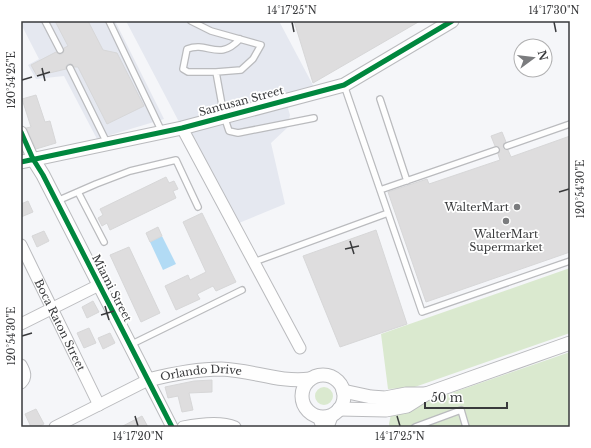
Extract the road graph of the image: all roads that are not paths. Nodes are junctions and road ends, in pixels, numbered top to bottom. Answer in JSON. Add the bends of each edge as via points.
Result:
{"nodes":[{"id":1,"x":45,"y":21,"type":"edge"},
{"id":2,"x":109,"y":21,"type":"edge"},
{"id":3,"x":191,"y":21,"type":"edge"},
{"id":4,"x":452,"y":21,"type":"edge"},
{"id":5,"x":240,"y":39,"type":"junction"},
{"id":6,"x":60,"y":50,"type":"dead end"},
{"id":7,"x":70,"y":68,"type":"dead end"},
{"id":8,"x":216,"y":72,"type":"junction"},
{"id":9,"x":344,"y":85,"type":"junction"},
{"id":10,"x":380,"y":99,"type":"dead end"},
{"id":11,"x":224,"y":116,"type":"junction"},
{"id":12,"x":314,"y":118,"type":"dead end"},
{"id":13,"x":570,"y":124,"type":"edge"},
{"id":14,"x":182,"y":128,"type":"junction"},
{"id":15,"x":21,"y":132,"type":"edge"},
{"id":16,"x":162,"y":132,"type":"junction"},
{"id":17,"x":108,"y":144,"type":"junction"},
{"id":18,"x":507,"y":146,"type":"dead end"},
{"id":19,"x":496,"y":150,"type":"dead end"},
{"id":20,"x":27,"y":161,"type":"edge"},
{"id":21,"x":407,"y":180,"type":"junction"},
{"id":22,"x":380,"y":190,"type":"junction"},
{"id":23,"x":78,"y":192,"type":"junction"},
{"id":24,"x":56,"y":201,"type":"junction"},
{"id":25,"x":198,"y":207,"type":"dead end"},
{"id":26,"x":388,"y":213,"type":"junction"},
{"id":27,"x":104,"y":242,"type":"dead end"},
{"id":28,"x":21,"y":245,"type":"edge"},
{"id":29,"x":570,"y":261,"type":"edge"},
{"id":30,"x":254,"y":262,"type":"junction"},
{"id":31,"x":99,"y":285,"type":"junction"},
{"id":32,"x":242,"y":290,"type":"dead end"},
{"id":33,"x":52,"y":308,"type":"junction"},
{"id":34,"x":21,"y":324,"type":"edge"},
{"id":35,"x":570,"y":343,"type":"edge"},
{"id":36,"x":130,"y":345,"type":"junction"},
{"id":37,"x":300,"y":348,"type":"dead end"},
{"id":38,"x":21,"y":365,"type":"edge"},
{"id":39,"x":310,"y":379,"type":"junction"},
{"id":40,"x":148,"y":380,"type":"junction"},
{"id":41,"x":286,"y":380,"type":"junction"},
{"id":42,"x":21,"y":383,"type":"edge"},
{"id":43,"x":343,"y":391,"type":"junction"},
{"id":44,"x":303,"y":393,"type":"junction"},
{"id":45,"x":426,"y":394,"type":"junction"},
{"id":46,"x":99,"y":405,"type":"junction"},
{"id":47,"x":336,"y":411,"type":"junction"},
{"id":48,"x":320,"y":421,"type":"edge"},
{"id":49,"x":55,"y":427,"type":"edge"},
{"id":50,"x":172,"y":427,"type":"edge"},
{"id":51,"x":183,"y":427,"type":"edge"},
{"id":52,"x":235,"y":427,"type":"edge"},
{"id":53,"x":328,"y":427,"type":"edge"},
{"id":54,"x":415,"y":427,"type":"edge"},
{"id":55,"x":466,"y":427,"type":"edge"}],
"edges":[{"from":1,"to":6,"type":"lane"},
{"from":2,"to":16,"type":"lane"},
{"from":3,"to":5,"type":"lane"},
{"from":4,"to":9,"type":"street","name":"Santusan Street"},
{"from":5,"to":8,"type":"lane","via":[[261,45],[253,59],[241,70]]},
{"from":5,"to":8,"type":"lane","via":[[223,51],[193,47],[187,49],[183,69],[188,72]]},
{"from":7,"to":17,"type":"lane"},
{"from":8,"to":11,"type":"lane"},
{"from":9,"to":11,"type":"street","name":"Santusan Street"},
{"from":9,"to":22,"type":"lane"},
{"from":10,"to":21,"type":"lane"},
{"from":11,"to":12,"type":"lane","via":[[229,131],[238,133]]},
{"from":11,"to":14,"type":"street","name":"Santusan Street"},
{"from":13,"to":18,"type":"lane"},
{"from":14,"to":16,"type":"street","name":"Santusan Street"},
{"from":14,"to":30,"type":"street"},
{"from":15,"to":20,"type":"street"},
{"from":16,"to":17,"type":"street","name":"Santusan Street"},
{"from":17,"to":20,"type":"street","name":"Santusan Street"},
{"from":19,"to":21,"type":"lane"},
{"from":20,"to":24,"type":"street","name":"Miami Street"},
{"from":21,"to":22,"type":"lane"},
{"from":22,"to":26,"type":"lane"},
{"from":23,"to":24,"type":"lane"},
{"from":23,"to":25,"type":"lane","via":[[130,171],[176,160]]},
{"from":23,"to":27,"type":"lane"},
{"from":24,"to":31,"type":"street","name":"Miami Street"},
{"from":26,"to":29,"type":"lane","via":[[422,312]]},
{"from":26,"to":30,"type":"lane"},
{"from":28,"to":33,"type":"street","name":"Boca Raton Street"},
{"from":30,"to":37,"type":"street"},
{"from":31,"to":33,"type":"street"},
{"from":31,"to":36,"type":"street","name":"Miami Street"},
{"from":32,"to":36,"type":"lane"},
{"from":33,"to":34,"type":"street"},
{"from":33,"to":46,"type":"street","name":"Boca Raton Street"},
{"from":35,"to":45,"type":"street"},
{"from":36,"to":40,"type":"street","name":"Miami Street"},
{"from":38,"to":42,"type":"street","via":[[25,379]]},
{"from":39,"to":41,"type":"street","name":"Orlando Drive"},
{"from":39,"to":43,"type":"street","via":[[316,376],[330,376],[341,384]]},
{"from":39,"to":44,"type":"street"},
{"from":40,"to":41,"type":"street","name":"Orlando Drive","via":[[184,372],[222,370]]},
{"from":40,"to":46,"type":"street","name":"Orlando Drive"},
{"from":40,"to":50,"type":"street","name":"Miami Street"},
{"from":41,"to":44,"type":"street","name":"Orlando Drive"},
{"from":43,"to":45,"type":"street","via":[[385,398]]},
{"from":43,"to":47,"type":"street","via":[[342,404]]},
{"from":44,"to":48,"type":"street","via":[[305,405]]},
{"from":45,"to":47,"type":"street","via":[[407,406],[386,410]]},
{"from":46,"to":49,"type":"street","name":"Orlando Drive"},
{"from":47,"to":48,"type":"street"},
{"from":47,"to":53,"type":"street"},
{"from":51,"to":52,"type":"street","via":[[210,424]]},
{"from":54,"to":55,"type":"lane","via":[[461,410]]}]}
